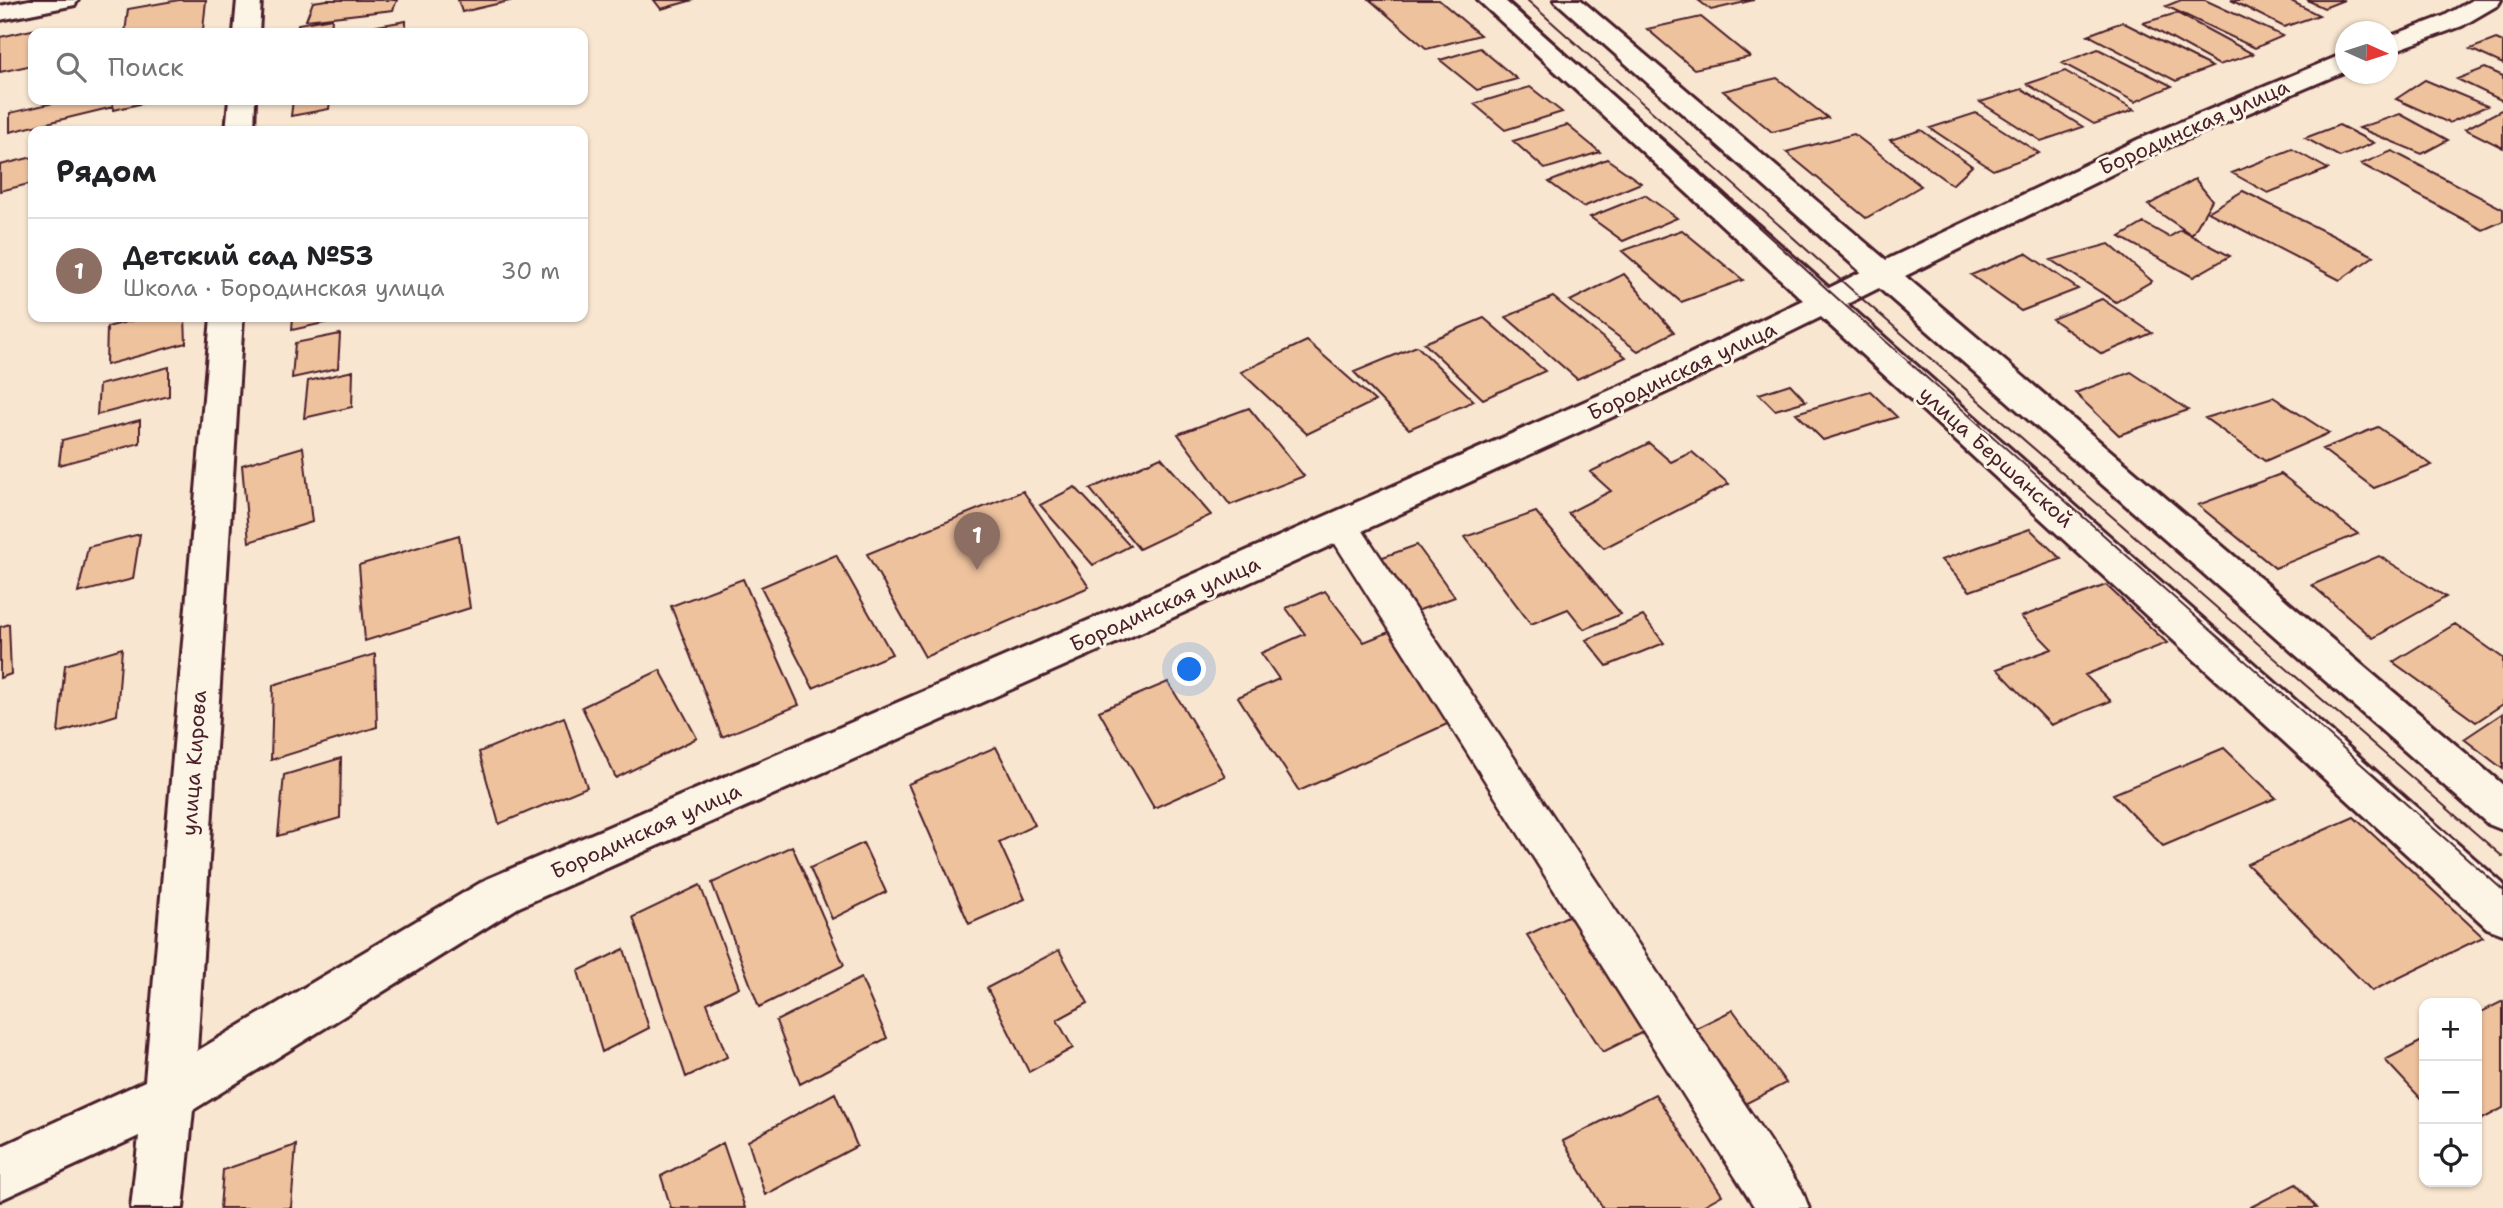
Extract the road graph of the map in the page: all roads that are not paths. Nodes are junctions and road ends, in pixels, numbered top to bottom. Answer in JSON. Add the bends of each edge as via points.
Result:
{"nodes":[{"id":1,"x":66,"y":0,"type":"edge"},
{"id":2,"x":249,"y":0,"type":"edge"},
{"id":3,"x":1490,"y":0,"type":"edge"},
{"id":4,"x":1566,"y":0,"type":"edge"},
{"id":5,"x":2489,"y":0,"type":"edge"},
{"id":6,"x":0,"y":13,"type":"edge"},
{"id":7,"x":247,"y":28,"type":"edge"},
{"id":8,"x":2398,"y":42,"type":"edge"},
{"id":9,"x":2335,"y":66,"type":"edge"},
{"id":10,"x":242,"y":105,"type":"edge"},
{"id":11,"x":240,"y":126,"type":"edge"},
{"id":12,"x":1882,"y":276,"type":"junction"},
{"id":13,"x":1826,"y":304,"type":"junction"},
{"id":14,"x":227,"y":322,"type":"edge"},
{"id":15,"x":1340,"y":526,"type":"junction"},
{"id":16,"x":2503,"y":811,"type":"edge"},
{"id":17,"x":2503,"y":913,"type":"edge"},
{"id":18,"x":169,"y":1096,"type":"junction"},
{"id":19,"x":0,"y":1174,"type":"edge"},
{"id":20,"x":157,"y":1208,"type":"edge"},
{"id":21,"x":1784,"y":1208,"type":"edge"}],
"edges":[{"from":1,"to":6,"type":"street"},
{"from":2,"to":7,"type":"street"},
{"from":3,"to":13,"type":"street","name":"улица Бершанской"},
{"from":4,"to":12,"type":"street"},
{"from":5,"to":8,"type":"street","via":[[2453,21]]},
{"from":9,"to":12,"type":"street","name":"Бородинская улица","via":[[2149,145]]},
{"from":10,"to":11,"type":"street"},
{"from":12,"to":13,"type":"street","name":"Бородинская улица"},
{"from":12,"to":16,"type":"street"},
{"from":13,"to":15,"type":"street","name":"Бородинская улица"},
{"from":13,"to":17,"type":"street","name":"улица Бершанской"},
{"from":14,"to":18,"type":"street","name":"улица Кирова"},
{"from":15,"to":18,"type":"street","name":"Бородинская улица","via":[[503,893]]},
{"from":15,"to":21,"type":"lane"},
{"from":18,"to":19,"type":"street","name":"Бородинская улица"},
{"from":18,"to":20,"type":"street","name":"улица Кирова"}]}
